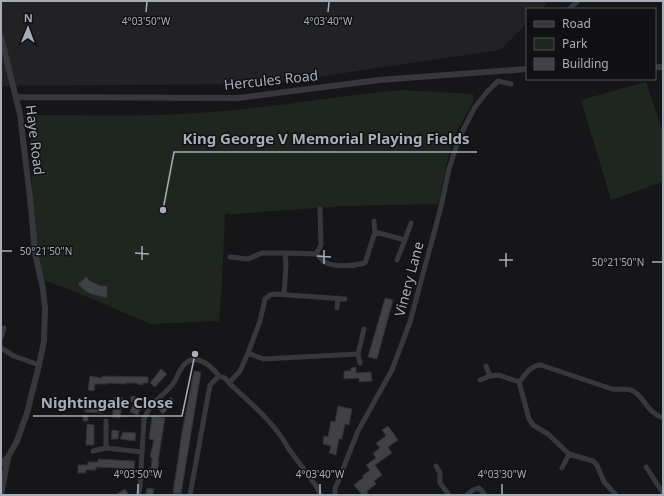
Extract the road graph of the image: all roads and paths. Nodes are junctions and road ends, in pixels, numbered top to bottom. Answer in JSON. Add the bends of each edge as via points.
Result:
{"nodes":[{"id":1,"x":578,"y":1,"type":"edge"},
{"id":2,"x":570,"y":8,"type":"edge"},
{"id":3,"x":1,"y":37,"type":"edge"},
{"id":4,"x":526,"y":69,"type":"edge"},
{"id":5,"x":511,"y":84,"type":"dead end"},
{"id":6,"x":17,"y":96,"type":"junction"},
{"id":7,"x":320,"y":209,"type":"dead end"},
{"id":8,"x":374,"y":221,"type":"dead end"},
{"id":9,"x":411,"y":223,"type":"dead end"},
{"id":10,"x":375,"y":232,"type":"junction"},
{"id":11,"x":405,"y":240,"type":"junction"},
{"id":12,"x":285,"y":253,"type":"junction"},
{"id":13,"x":316,"y":254,"type":"junction"},
{"id":14,"x":230,"y":257,"type":"dead end"},
{"id":15,"x":397,"y":260,"type":"dead end"},
{"id":16,"x":284,"y":295,"type":"junction"},
{"id":17,"x":338,"y":298,"type":"junction"},
{"id":18,"x":345,"y":299,"type":"dead end"},
{"id":19,"x":337,"y":308,"type":"dead end"},
{"id":20,"x":4,"y":328,"type":"dead end"},
{"id":21,"x":364,"y":329,"type":"dead end"},
{"id":22,"x":1,"y":338,"type":"edge"},
{"id":23,"x":1,"y":348,"type":"edge"},
{"id":24,"x":248,"y":353,"type":"junction"},
{"id":25,"x":358,"y":354,"type":"junction"},
{"id":26,"x":360,"y":362,"type":"dead end"},
{"id":27,"x":39,"y":364,"type":"junction"},
{"id":28,"x":486,"y":366,"type":"dead end"},
{"id":29,"x":218,"y":376,"type":"junction"},
{"id":30,"x":490,"y":376,"type":"junction"},
{"id":31,"x":480,"y":380,"type":"dead end"},
{"id":32,"x":519,"y":382,"type":"junction"},
{"id":33,"x":229,"y":383,"type":"junction"},
{"id":34,"x":663,"y":418,"type":"edge"},
{"id":35,"x":106,"y":421,"type":"dead end"},
{"id":36,"x":106,"y":448,"type":"junction"},
{"id":37,"x":92,"y":451,"type":"dead end"},
{"id":38,"x":142,"y":452,"type":"junction"},
{"id":39,"x":569,"y":454,"type":"junction"},
{"id":40,"x":8,"y":457,"type":"junction"},
{"id":41,"x":1,"y":464,"type":"edge"},
{"id":42,"x":436,"y":466,"type":"dead end"},
{"id":43,"x":646,"y":467,"type":"dead end"},
{"id":44,"x":562,"y":468,"type":"dead end"},
{"id":45,"x":663,"y":493,"type":"edge"},
{"id":46,"x":2,"y":495,"type":"edge"},
{"id":47,"x":138,"y":495,"type":"edge"},
{"id":48,"x":190,"y":495,"type":"edge"},
{"id":49,"x":320,"y":495,"type":"edge"},
{"id":50,"x":334,"y":495,"type":"edge"},
{"id":51,"x":449,"y":495,"type":"edge"},
{"id":52,"x":467,"y":495,"type":"edge"},
{"id":53,"x":484,"y":495,"type":"edge"},
{"id":54,"x":616,"y":495,"type":"edge"}],
"edges":[{"from":1,"to":2,"type":"street"},
{"from":3,"to":6,"type":"street","name":"Haye Road"},
{"from":4,"to":6,"type":"street","name":"Hercules Road","via":[[379,80],[238,98]]},
{"from":5,"to":50,"type":"street","name":"Vinery Lane","via":[[498,82],[487,92],[475,107],[459,138],[410,322],[392,370],[358,431]]},
{"from":6,"to":27,"type":"street","name":"Haye Road","via":[[35,253],[45,308],[44,341]]},
{"from":7,"to":13,"type":"street","via":[[321,246]]},
{"from":8,"to":10,"type":"street"},
{"from":9,"to":11,"type":"street"},
{"from":10,"to":11,"type":"street"},
{"from":10,"to":13,"type":"street","via":[[364,263],[354,266],[330,264]]},
{"from":11,"to":15,"type":"street"},
{"from":12,"to":13,"type":"street"},
{"from":12,"to":14,"type":"street","via":[[262,253],[248,259]]},
{"from":12,"to":16,"type":"street"},
{"from":16,"to":17,"type":"street"},
{"from":16,"to":24,"type":"street","via":[[270,295],[265,299]]},
{"from":17,"to":18,"type":"street"},
{"from":17,"to":19,"type":"street"},
{"from":20,"to":22,"type":"street"},
{"from":21,"to":25,"type":"street"},
{"from":23,"to":27,"type":"street","via":[[14,356]]},
{"from":24,"to":25,"type":"street","via":[[263,359]]},
{"from":24,"to":33,"type":"street","via":[[240,371]]},
{"from":25,"to":26,"type":"street"},
{"from":27,"to":40,"type":"street","name":"Haye Road","via":[[27,413]]},
{"from":28,"to":30,"type":"street"},
{"from":29,"to":33,"type":"street"},
{"from":29,"to":38,"type":"street","via":[[205,362],[196,360],[184,364],[178,378],[147,410]]},
{"from":29,"to":48,"type":"street","via":[[210,385]]},
{"from":30,"to":31,"type":"street"},
{"from":30,"to":32,"type":"street","via":[[499,375]]},
{"from":32,"to":34,"type":"street","via":[[531,368],[541,365],[612,389],[632,390],[653,414]]},
{"from":32,"to":39,"type":"street","via":[[533,425],[548,434]]},
{"from":33,"to":49,"type":"street","via":[[265,418],[284,441]]},
{"from":35,"to":36,"type":"street"},
{"from":36,"to":37,"type":"street"},
{"from":36,"to":38,"type":"street"},
{"from":38,"to":47,"type":"street"},
{"from":39,"to":44,"type":"street"},
{"from":39,"to":54,"type":"street","via":[[593,461],[604,482]]},
{"from":40,"to":41,"type":"street","name":"Haye Road"},
{"from":40,"to":46,"type":"street","name":"Haye Road"},
{"from":42,"to":51,"type":"street","via":[[440,473],[440,483]]},
{"from":43,"to":45,"type":"street"},
{"from":52,"to":53,"type":"street","via":[[479,488]]}]}
